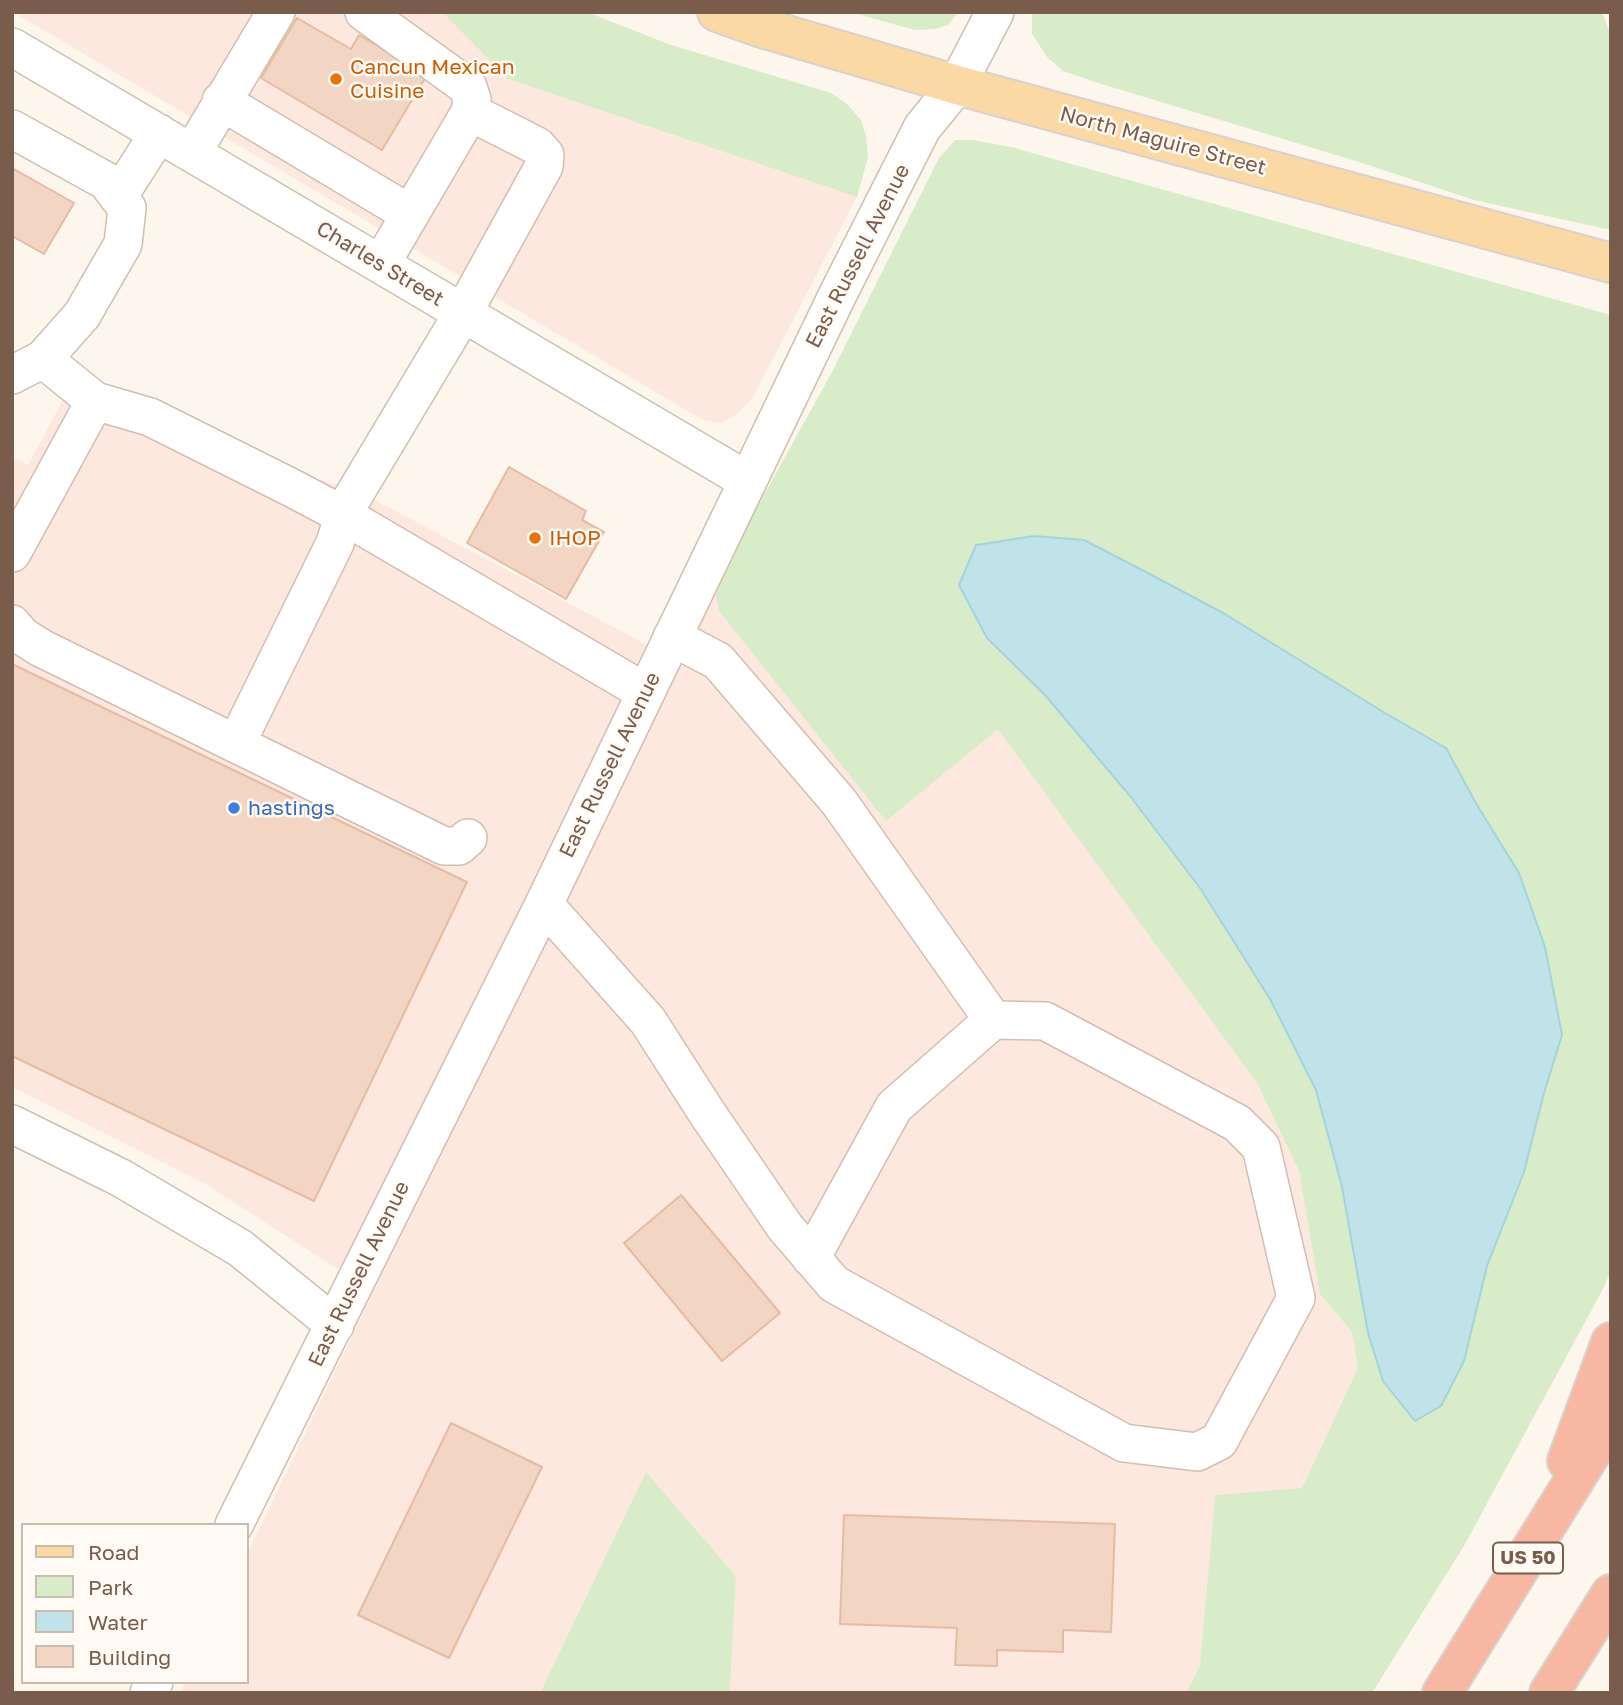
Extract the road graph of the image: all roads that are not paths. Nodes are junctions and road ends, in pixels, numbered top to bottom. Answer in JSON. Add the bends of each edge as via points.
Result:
{"nodes":[{"id":1,"x":276,"y":12,"type":"edge"},
{"id":2,"x":364,"y":12,"type":"edge"},
{"id":3,"x":717,"y":12,"type":"edge"},
{"id":4,"x":995,"y":12,"type":"edge"},
{"id":5,"x":12,"y":47,"type":"edge"},
{"id":6,"x":957,"y":85,"type":"junction"},
{"id":7,"x":221,"y":102,"type":"junction"},
{"id":8,"x":470,"y":112,"type":"junction"},
{"id":9,"x":12,"y":129,"type":"edge"},
{"id":10,"x":159,"y":133,"type":"junction"},
{"id":11,"x":192,"y":153,"type":"junction"},
{"id":12,"x":118,"y":197,"type":"junction"},
{"id":13,"x":410,"y":215,"type":"junction"},
{"id":14,"x":1611,"y":263,"type":"edge"},
{"id":15,"x":381,"y":264,"type":"junction"},
{"id":16,"x":463,"y":313,"type":"junction"},
{"id":17,"x":27,"y":367,"type":"edge"},
{"id":18,"x":95,"y":401,"type":"junction"},
{"id":19,"x":748,"y":481,"type":"junction"},
{"id":20,"x":343,"y":515,"type":"junction"},
{"id":21,"x":12,"y":554,"type":"edge"},
{"id":22,"x":12,"y":624,"type":"edge"},
{"id":23,"x":672,"y":637,"type":"junction"},
{"id":24,"x":645,"y":692,"type":"junction"},
{"id":25,"x":236,"y":744,"type":"junction"},
{"id":26,"x":468,"y":838,"type":"dead end"},
{"id":27,"x":544,"y":904,"type":"junction"},
{"id":28,"x":993,"y":1020,"type":"junction"},
{"id":29,"x":12,"y":1124,"type":"edge"},
{"id":30,"x":811,"y":1258,"type":"junction"},
{"id":31,"x":335,"y":1325,"type":"junction"},
{"id":32,"x":1611,"y":1342,"type":"edge"},
{"id":33,"x":1611,"y":1422,"type":"edge"},
{"id":34,"x":235,"y":1523,"type":"edge"},
{"id":35,"x":1535,"y":1546,"type":"junction"},
{"id":36,"x":1609,"y":1598,"type":"edge"},
{"id":37,"x":1442,"y":1693,"type":"edge"},
{"id":38,"x":1549,"y":1693,"type":"edge"}],
"edges":[{"from":1,"to":7,"type":"street"},
{"from":2,"to":8,"type":"street","via":[[468,87]]},
{"from":3,"to":6,"type":"main road","name":"North Maguire Street"},
{"from":4,"to":6,"type":"street","name":"East Russell Avenue"},
{"from":5,"to":10,"type":"street","name":"Charles Street"},
{"from":6,"to":14,"type":"main road","name":"North Maguire Street"},
{"from":6,"to":19,"type":"street","name":"East Russell Avenue","via":[[922,128]]},
{"from":7,"to":11,"type":"street"},
{"from":7,"to":13,"type":"street"},
{"from":8,"to":13,"type":"street"},
{"from":8,"to":16,"type":"street","via":[[537,146],[545,155],[544,166]]},
{"from":9,"to":12,"type":"street","via":[[106,181]]},
{"from":10,"to":11,"type":"street","name":"Charles Street"},
{"from":10,"to":12,"type":"street"},
{"from":11,"to":15,"type":"street","name":"Charles Street"},
{"from":12,"to":17,"type":"street","via":[[127,208],[124,244],[82,316]]},
{"from":13,"to":15,"type":"street"},
{"from":15,"to":16,"type":"street","name":"Charles Street"},
{"from":16,"to":19,"type":"street","name":"Charles Street"},
{"from":16,"to":20,"type":"street"},
{"from":17,"to":18,"type":"street"},
{"from":18,"to":20,"type":"street","via":[[150,417]]},
{"from":18,"to":21,"type":"street"},
{"from":19,"to":23,"type":"street","name":"East Russell Avenue"},
{"from":20,"to":24,"type":"street"},
{"from":20,"to":25,"type":"street","via":[[335,543]]},
{"from":22,"to":25,"type":"street","via":[[41,648]]},
{"from":23,"to":24,"type":"street","name":"East Russell Avenue"},
{"from":23,"to":28,"type":"street","via":[[718,661],[839,802]]},
{"from":24,"to":27,"type":"street","name":"East Russell Avenue"},
{"from":25,"to":26,"type":"street","via":[[444,846],[459,846]]},
{"from":27,"to":30,"type":"street","via":[[648,1021],[706,1114]]},
{"from":27,"to":31,"type":"street","name":"East Russell Avenue"},
{"from":28,"to":30,"type":"street","via":[[894,1107]]},
{"from":28,"to":30,"type":"street","via":[[1045,1021],[1237,1123],[1261,1147],[1296,1298],[1219,1440],[1197,1452],[1124,1443],[834,1284]]},
{"from":29,"to":31,"type":"street","via":[[121,1178],[240,1248]]},
{"from":31,"to":34,"type":"street","name":"East Russell Avenue"},
{"from":32,"to":35,"type":"highway"},
{"from":33,"to":35,"type":"highway","number":"US 50"},
{"from":35,"to":37,"type":"highway","number":"US 50"},
{"from":36,"to":38,"type":"highway"}]}
